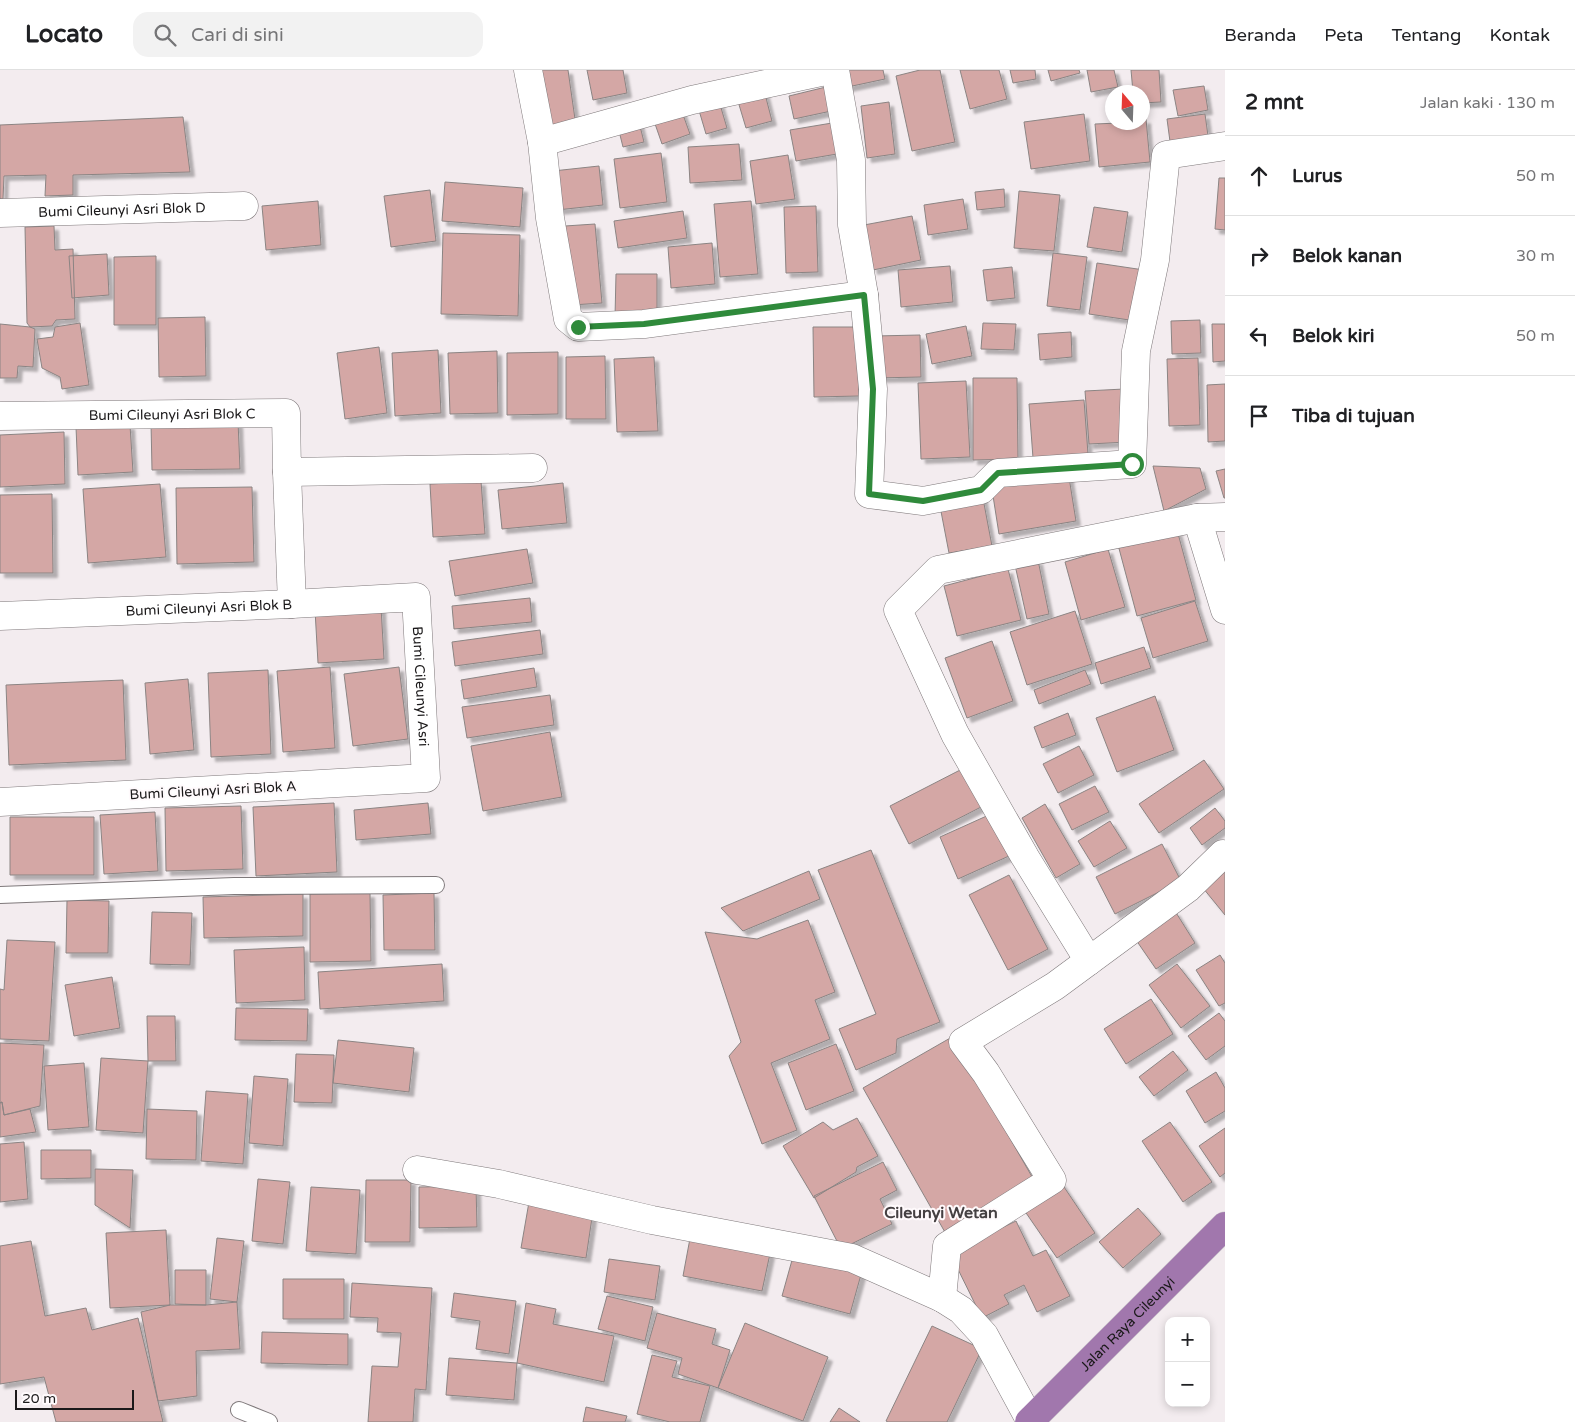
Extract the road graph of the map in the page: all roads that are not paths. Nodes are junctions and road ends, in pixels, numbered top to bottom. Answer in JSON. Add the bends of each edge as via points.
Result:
{"nodes":[{"id":1,"x":528,"y":70,"type":"edge"},
{"id":2,"x":830,"y":70,"type":"edge"},
{"id":3,"x":836,"y":70,"type":"edge"},
{"id":4,"x":542,"y":142,"type":"junction"},
{"id":5,"x":1225,"y":146,"type":"edge"},
{"id":6,"x":244,"y":206,"type":"dead end"},
{"id":7,"x":0,"y":213,"type":"edge"},
{"id":8,"x":864,"y":295,"type":"junction"},
{"id":9,"x":0,"y":416,"type":"edge"},
{"id":10,"x":533,"y":468,"type":"dead end"},
{"id":11,"x":287,"y":472,"type":"junction"},
{"id":12,"x":1225,"y":516,"type":"edge"},
{"id":13,"x":1197,"y":518,"type":"junction"},
{"id":14,"x":416,"y":597,"type":"joint"},
{"id":15,"x":292,"y":604,"type":"junction"},
{"id":16,"x":1225,"y":610,"type":"edge"},
{"id":17,"x":0,"y":616,"type":"edge"},
{"id":18,"x":426,"y":778,"type":"joint"},
{"id":19,"x":0,"y":802,"type":"edge"},
{"id":20,"x":1224,"y":852,"type":"edge"},
{"id":21,"x":436,"y":886,"type":"dead end"},
{"id":22,"x":0,"y":896,"type":"edge"},
{"id":23,"x":1089,"y":961,"type":"junction"},
{"id":24,"x":417,"y":1170,"type":"dead end"},
{"id":25,"x":1225,"y":1226,"type":"edge"},
{"id":26,"x":942,"y":1298,"type":"junction"},
{"id":27,"x":239,"y":1410,"type":"dead end"},
{"id":28,"x":1030,"y":1421,"type":"edge"},
{"id":29,"x":269,"y":1422,"type":"edge"}],
"edges":[{"from":1,"to":4,"type":"street"},
{"from":2,"to":4,"type":"street","via":[[692,100]]},
{"from":3,"to":8,"type":"street","via":[[851,160],[852,225]]},
{"from":4,"to":8,"type":"street","via":[[550,218],[568,319],[578,327],[644,324]]},
{"from":5,"to":8,"type":"street","via":[[1166,155],[1155,260],[1136,351],[1132,464],[998,473],[981,490],[923,501],[869,494],[873,389]]},
{"from":6,"to":7,"type":"street","name":"Bumi Cileunyi Asri Blok D"},
{"from":9,"to":11,"type":"street","name":"Bumi Cileunyi Asri Blok C","via":[[286,413]]},
{"from":10,"to":11,"type":"street"},
{"from":11,"to":15,"type":"street","name":"Bumi Cileunyi Asri Blok C"},
{"from":12,"to":13,"type":"street"},
{"from":13,"to":16,"type":"street"},
{"from":13,"to":23,"type":"street","via":[[938,570],[898,610],[955,734]]},
{"from":14,"to":15,"type":"street","name":"Bumi Cileunyi Asri Blok B"},
{"from":14,"to":18,"type":"street","name":"Bumi Cileunyi Asri"},
{"from":15,"to":17,"type":"street","name":"Bumi Cileunyi Asri Blok B"},
{"from":18,"to":19,"type":"street","name":"Bumi Cileunyi Asri Blok A"},
{"from":20,"to":23,"type":"street","via":[[1188,888]]},
{"from":21,"to":22,"type":"lane","via":[[234,886]]},
{"from":23,"to":26,"type":"street","via":[[1055,986],[963,1042],[1052,1180],[947,1246]]},
{"from":24,"to":26,"type":"street","via":[[852,1258]]},
{"from":25,"to":28,"type":"highway","name":"Jalan Raya Cileunyi"},
{"from":26,"to":28,"type":"street","via":[[961,1310],[984,1335]]},
{"from":27,"to":29,"type":"lane"}]}
